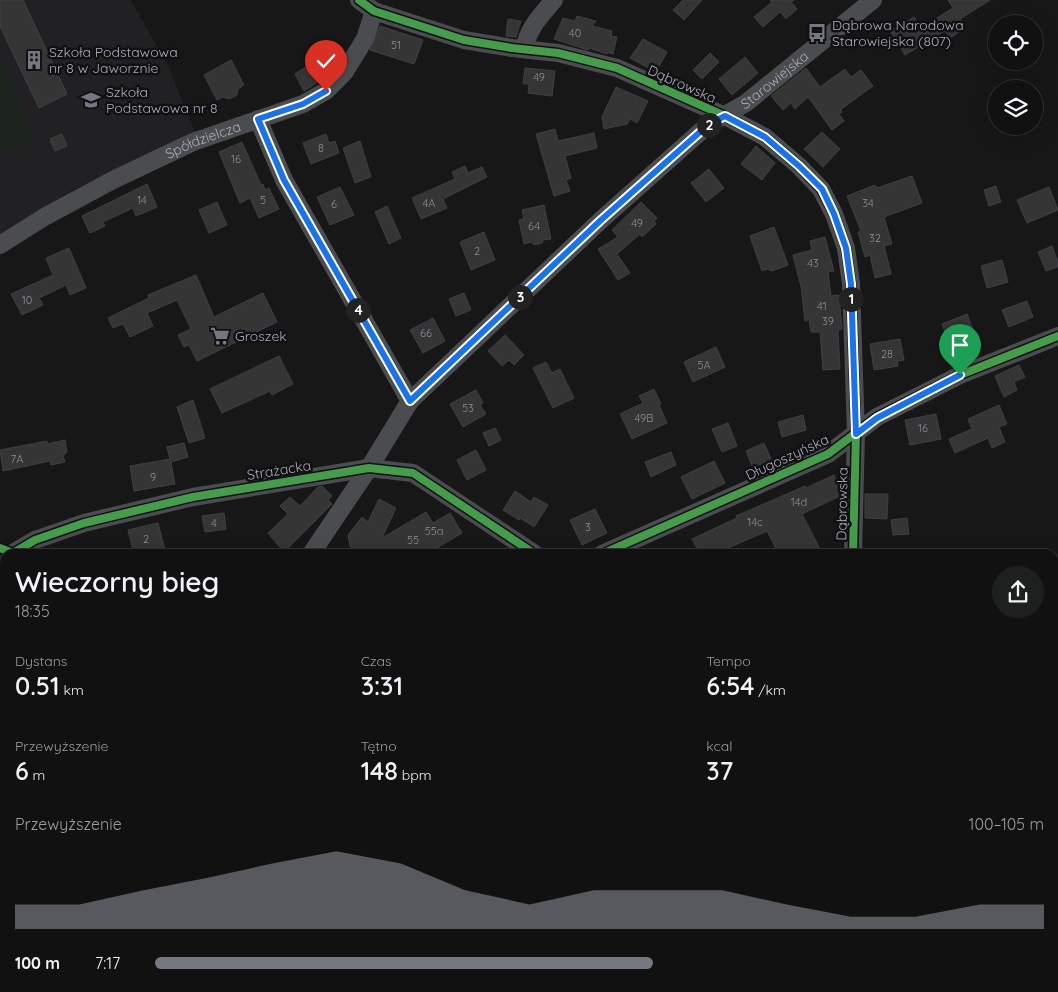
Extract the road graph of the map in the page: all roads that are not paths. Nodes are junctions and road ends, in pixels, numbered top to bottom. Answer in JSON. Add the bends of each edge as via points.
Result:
{"nodes":[{"id":1,"x":359,"y":0,"type":"edge"},
{"id":2,"x":554,"y":0,"type":"edge"},
{"id":3,"x":873,"y":0,"type":"edge"},
{"id":4,"x":374,"y":11,"type":"junction"},
{"id":5,"x":524,"y":49,"type":"junction"},
{"id":6,"x":725,"y":116,"type":"junction"},
{"id":7,"x":258,"y":119,"type":"junction"},
{"id":8,"x":0,"y":245,"type":"edge"},
{"id":9,"x":1058,"y":336,"type":"edge"},
{"id":10,"x":410,"y":401,"type":"junction"},
{"id":11,"x":856,"y":434,"type":"junction"},
{"id":12,"x":338,"y":456,"type":"dead end"},
{"id":13,"x":369,"y":468,"type":"junction"},
{"id":14,"x":347,"y":472,"type":"junction"},
{"id":15,"x":20,"y":549,"type":"edge"},
{"id":16,"x":314,"y":549,"type":"edge"},
{"id":17,"x":527,"y":549,"type":"edge"},
{"id":18,"x":613,"y":549,"type":"edge"},
{"id":19,"x":854,"y":549,"type":"edge"}],
"edges":[{"from":1,"to":4,"type":"street","name":"Dąbrowska"},
{"from":2,"to":5,"type":"street","via":[[531,28]]},
{"from":3,"to":6,"type":"street","name":"Starowiejska","via":[[746,103]]},
{"from":4,"to":5,"type":"street","name":"Dąbrowska","via":[[464,40]]},
{"from":4,"to":7,"type":"street","name":"Spółdzielcza","via":[[365,39],[344,73],[326,91],[303,104]]},
{"from":5,"to":6,"type":"street","name":"Dąbrowska","via":[[558,53],[617,68]]},
{"from":6,"to":10,"type":"street","name":"Starowiejska","via":[[709,124],[601,220]]},
{"from":6,"to":11,"type":"street","name":"Dąbrowska","via":[[765,137],[799,166],[822,189],[834,214],[846,248],[851,284]]},
{"from":7,"to":8,"type":"street","name":"Spółdzielcza","via":[[193,142],[113,180]]},
{"from":7,"to":10,"type":"street","via":[[284,180]]},
{"from":9,"to":11,"type":"street","name":"Długoszyńska","via":[[960,375],[877,418]]},
{"from":10,"to":13,"type":"street","name":"Starowiejska"},
{"from":11,"to":18,"type":"street","name":"Długoszyńska","via":[[828,454]]},
{"from":11,"to":19,"type":"street","name":"Dąbrowska"},
{"from":12,"to":14,"type":"street"},
{"from":13,"to":14,"type":"street","name":"Strażacka"},
{"from":13,"to":16,"type":"street","name":"Starowiejska"},
{"from":13,"to":17,"type":"street","name":"Strażacka","via":[[412,473]]},
{"from":14,"to":15,"type":"street","name":"Strażacka","via":[[193,497],[84,523],[35,540]]}]}
